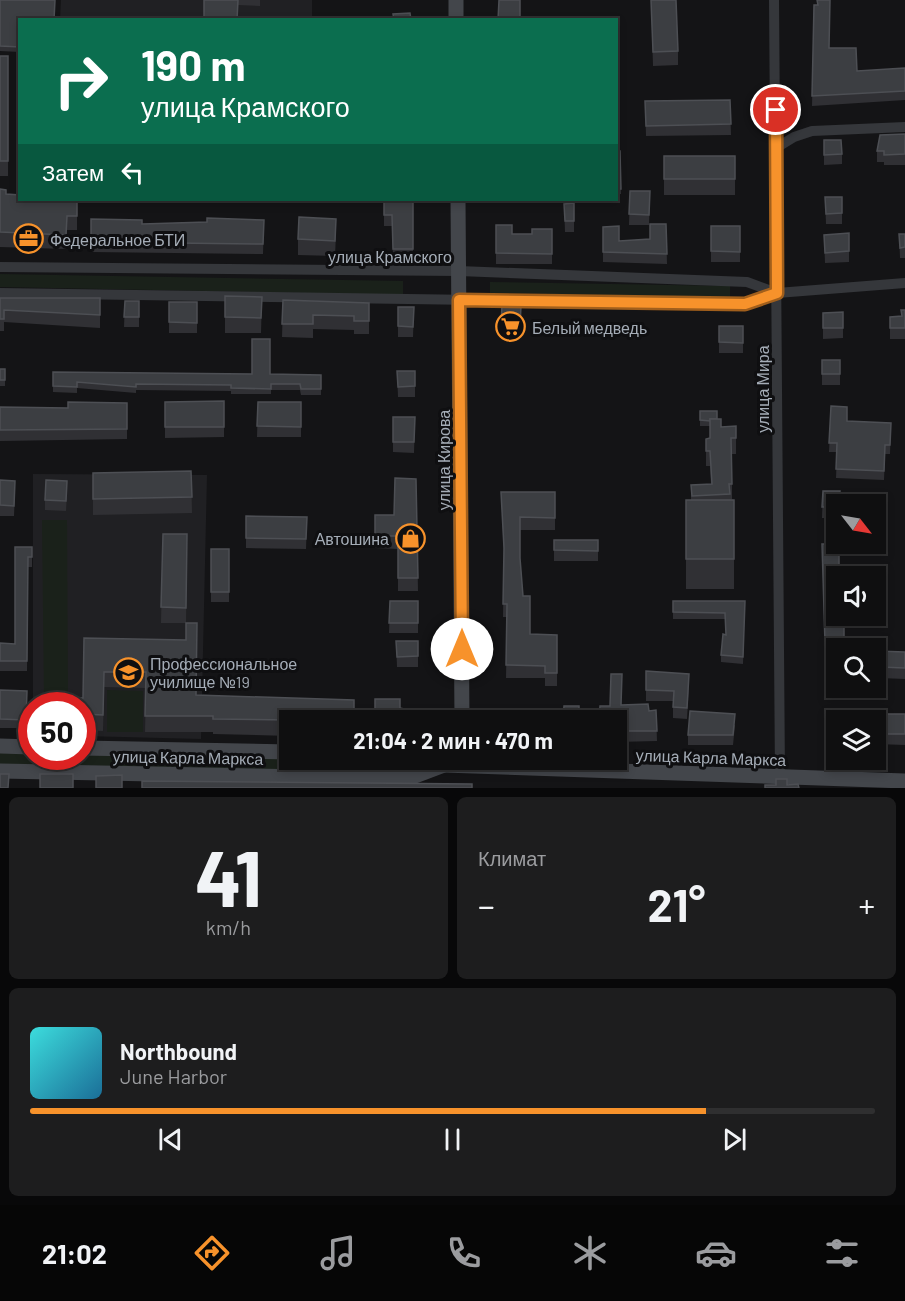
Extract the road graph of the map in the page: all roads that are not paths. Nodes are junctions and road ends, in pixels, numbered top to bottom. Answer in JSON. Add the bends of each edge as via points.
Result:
{"nodes":[{"id":1,"x":456,"y":0,"type":"edge"},
{"id":2,"x":774,"y":0,"type":"edge"},
{"id":3,"x":456,"y":18,"type":"edge"},
{"id":4,"x":905,"y":127,"type":"edge"},
{"id":5,"x":776,"y":148,"type":"junction"},
{"id":6,"x":458,"y":201,"type":"edge"},
{"id":7,"x":0,"y":267,"type":"edge"},
{"id":8,"x":459,"y":271,"type":"junction"},
{"id":9,"x":905,"y":283,"type":"edge"},
{"id":10,"x":0,"y":293,"type":"edge"},
{"id":11,"x":777,"y":293,"type":"junction"},
{"id":12,"x":459,"y":300,"type":"junction"},
{"id":13,"x":462,"y":710,"type":"edge"},
{"id":14,"x":0,"y":746,"type":"edge"},
{"id":15,"x":18,"y":747,"type":"edge"},
{"id":16,"x":96,"y":748,"type":"edge"},
{"id":17,"x":279,"y":752,"type":"edge"},
{"id":18,"x":430,"y":770,"type":"edge"},
{"id":19,"x":622,"y":770,"type":"edge"},
{"id":20,"x":0,"y":771,"type":"edge"},
{"id":21,"x":780,"y":778,"type":"junction"},
{"id":22,"x":905,"y":781,"type":"edge"}],
"edges":[{"from":1,"to":3,"type":"main road"},
{"from":2,"to":5,"type":"street","name":"улица Мира"},
{"from":4,"to":5,"type":"street","via":[[812,130]]},
{"from":5,"to":11,"type":"street","name":"улица Мира"},
{"from":6,"to":8,"type":"main road","name":"улица Кирова"},
{"from":7,"to":8,"type":"street","name":"улица Крамского"},
{"from":8,"to":11,"type":"street","name":"улица Крамского","via":[[747,282]]},
{"from":8,"to":12,"type":"main road","name":"улица Кирова"},
{"from":9,"to":11,"type":"street","name":"улица Крамского"},
{"from":10,"to":12,"type":"street","name":"улица Крамского"},
{"from":11,"to":12,"type":"street","name":"улица Крамского","via":[[745,304]]},
{"from":11,"to":21,"type":"street","name":"улица Мира"},
{"from":12,"to":13,"type":"main road","name":"улица Кирова"},
{"from":14,"to":15,"type":"main road"},
{"from":16,"to":17,"type":"main road","name":"улица Карла Маркса"},
{"from":18,"to":20,"type":"main road","name":"улица Карла Маркса","via":[[406,779]]},
{"from":19,"to":21,"type":"main road","name":"улица Карла Маркса"},
{"from":21,"to":22,"type":"main road","name":"улица Карла Маркса"}]}
